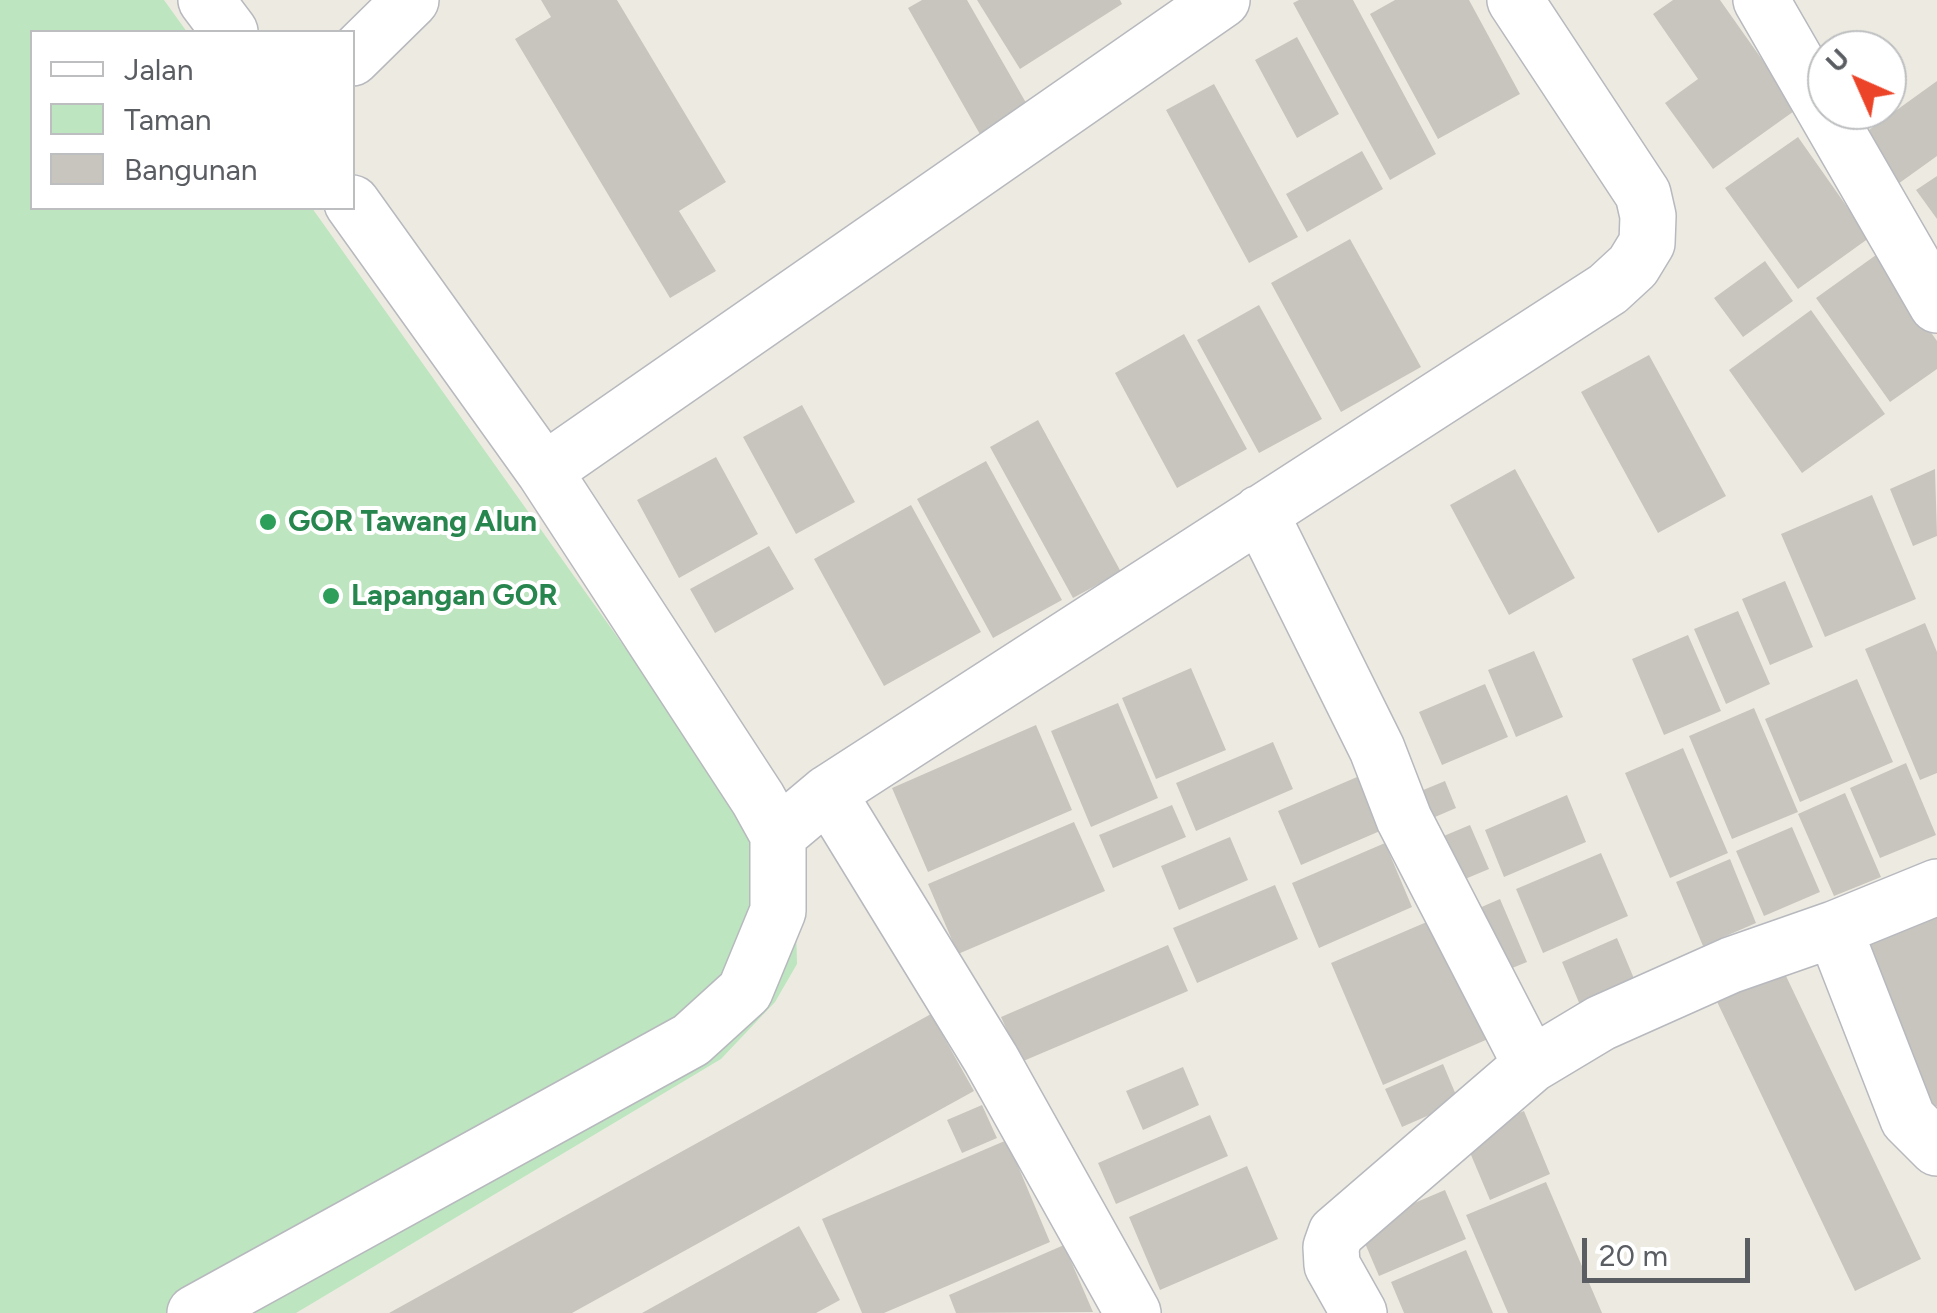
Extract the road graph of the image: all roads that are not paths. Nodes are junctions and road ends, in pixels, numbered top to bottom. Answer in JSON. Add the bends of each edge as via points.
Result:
{"nodes":[{"id":1,"x":206,"y":0,"type":"edge"},
{"id":2,"x":411,"y":0,"type":"edge"},
{"id":3,"x":1222,"y":0,"type":"edge"},
{"id":4,"x":1515,"y":0,"type":"edge"},
{"id":5,"x":1761,"y":0,"type":"edge"},
{"id":6,"x":228,"y":30,"type":"edge"},
{"id":7,"x":355,"y":55,"type":"edge"},
{"id":8,"x":355,"y":207,"type":"edge"},
{"id":9,"x":1937,"y":305,"type":"edge"},
{"id":10,"x":544,"y":471,"type":"junction"},
{"id":11,"x":1260,"y":513,"type":"junction"},
{"id":12,"x":828,"y":794,"type":"junction"},
{"id":13,"x":778,"y":835,"type":"junction"},
{"id":14,"x":1937,"y":887,"type":"edge"},
{"id":15,"x":1834,"y":929,"type":"junction"},
{"id":16,"x":1531,"y":1065,"type":"junction"},
{"id":17,"x":1937,"y":1148,"type":"edge"},
{"id":18,"x":195,"y":1313,"type":"edge"},
{"id":19,"x":1133,"y":1313,"type":"edge"},
{"id":20,"x":1360,"y":1313,"type":"edge"}],
"edges":[{"from":1,"to":6,"type":"street"},
{"from":2,"to":7,"type":"street"},
{"from":3,"to":10,"type":"street"},
{"from":4,"to":11,"type":"street","via":[[1643,194],[1647,242],[1608,289]]},
{"from":5,"to":9,"type":"street"},
{"from":8,"to":10,"type":"street"},
{"from":10,"to":13,"type":"street"},
{"from":11,"to":12,"type":"street"},
{"from":11,"to":16,"type":"street","via":[[1404,819]]},
{"from":12,"to":13,"type":"street"},
{"from":12,"to":19,"type":"street","via":[[991,1059]]},
{"from":13,"to":18,"type":"street","via":[[778,912],[745,991],[691,1040]]},
{"from":14,"to":15,"type":"street"},
{"from":15,"to":16,"type":"street","via":[[1731,965],[1601,1023]]},
{"from":15,"to":17,"type":"street","via":[[1908,1119]]},
{"from":16,"to":20,"type":"street","via":[[1336,1233],[1332,1265]]}]}
